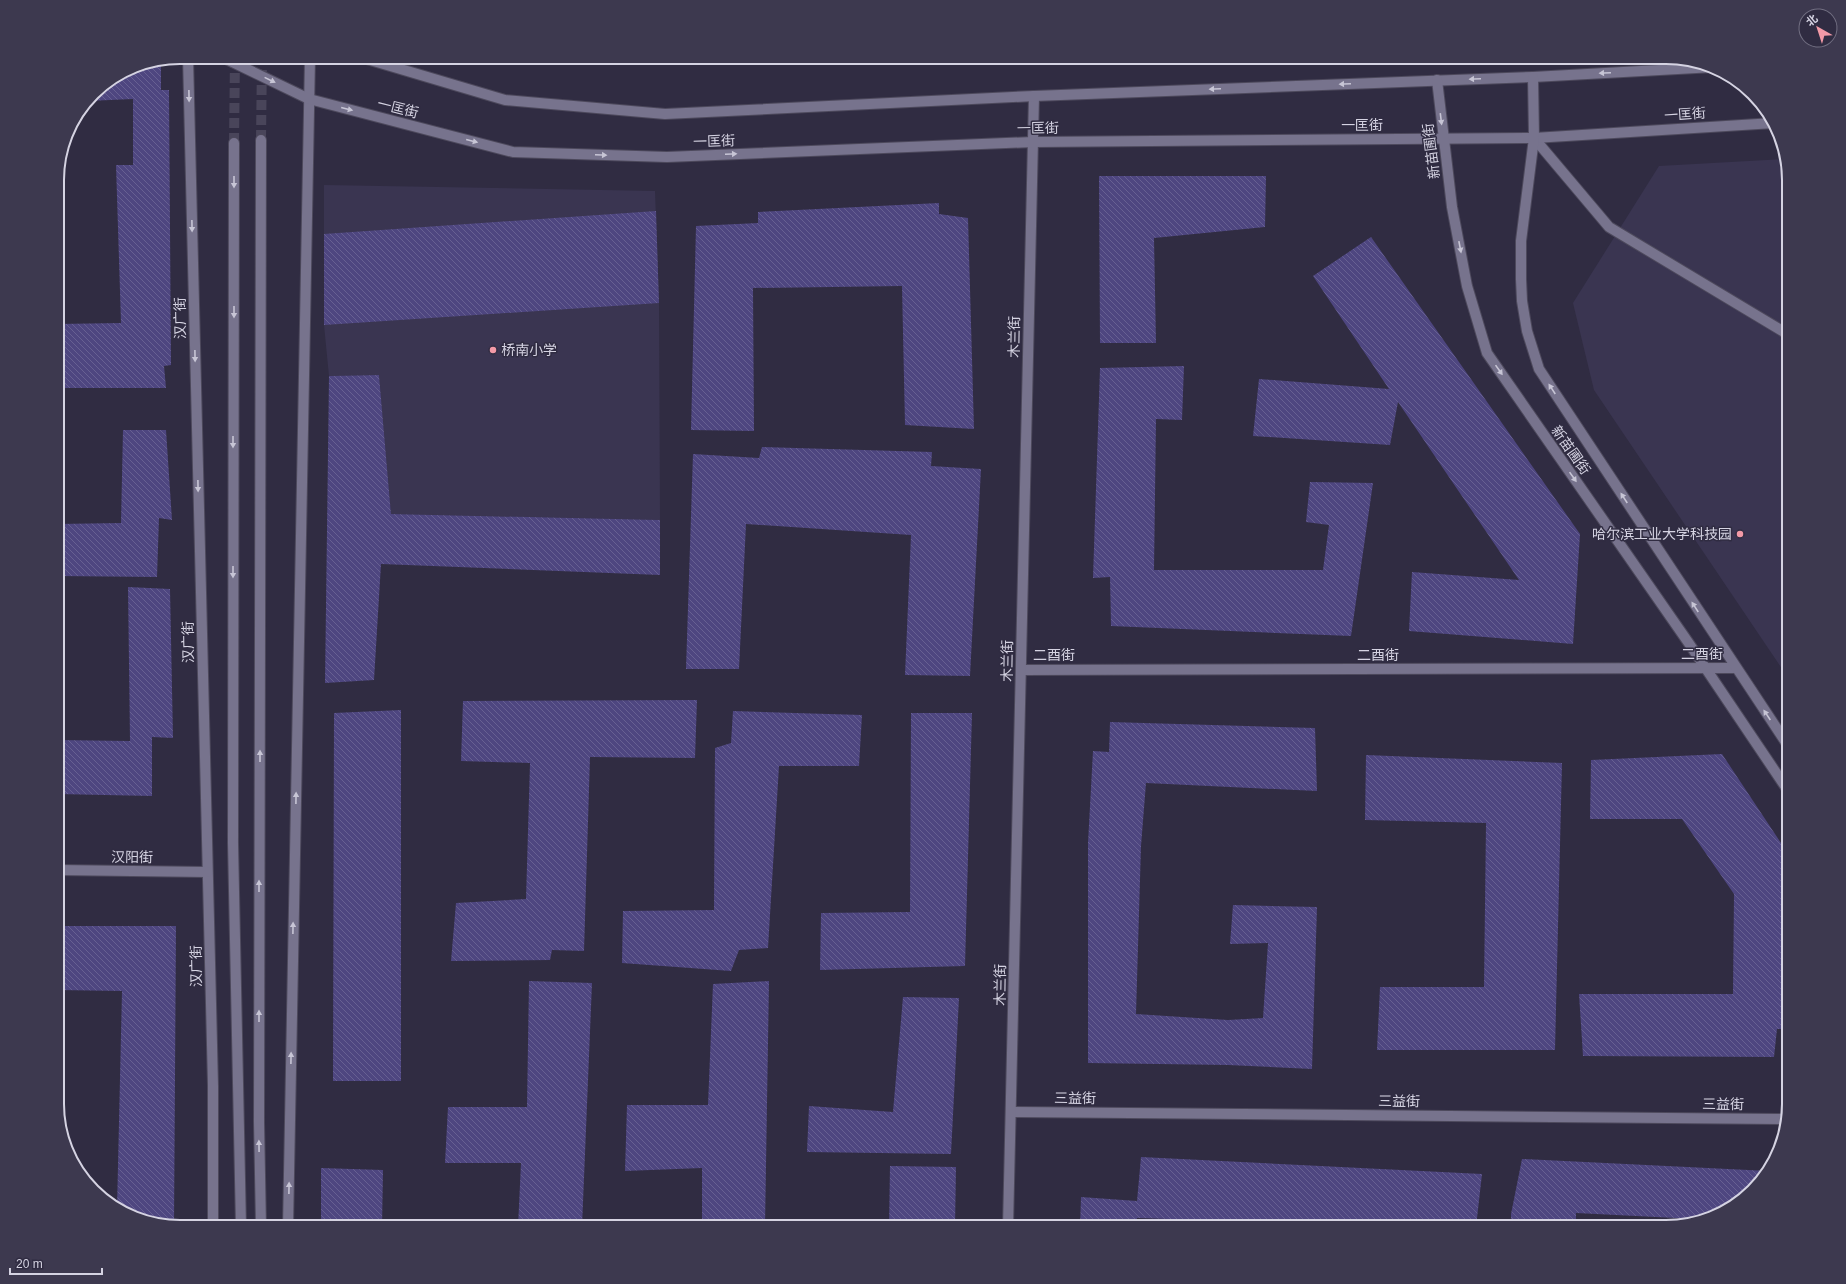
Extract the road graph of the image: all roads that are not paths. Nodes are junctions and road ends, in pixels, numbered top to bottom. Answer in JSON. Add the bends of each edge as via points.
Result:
{"nodes":[{"id":1,"x":188,"y":64,"type":"edge"},
{"id":2,"x":236,"y":64,"type":"edge"},
{"id":3,"x":310,"y":64,"type":"edge"},
{"id":4,"x":384,"y":64,"type":"edge"},
{"id":5,"x":1696,"y":68,"type":"edge"},
{"id":6,"x":1532,"y":77,"type":"junction"},
{"id":7,"x":1437,"y":80,"type":"junction"},
{"id":8,"x":1034,"y":96,"type":"junction"},
{"id":9,"x":309,"y":99,"type":"junction"},
{"id":10,"x":1768,"y":123,"type":"edge"},
{"id":11,"x":1534,"y":138,"type":"junction"},
{"id":12,"x":1444,"y":139,"type":"junction"},
{"id":13,"x":261,"y":140,"type":"tunnel mouth"},
{"id":14,"x":1033,"y":142,"type":"junction"},
{"id":15,"x":234,"y":143,"type":"tunnel mouth"},
{"id":16,"x":1782,"y":331,"type":"edge"},
{"id":17,"x":1706,"y":668,"type":"junction"},
{"id":18,"x":1736,"y":668,"type":"junction"},
{"id":19,"x":1021,"y":670,"type":"junction"},
{"id":20,"x":1782,"y":737,"type":"edge"},
{"id":21,"x":1782,"y":782,"type":"edge"},
{"id":22,"x":64,"y":870,"type":"edge"},
{"id":23,"x":207,"y":872,"type":"junction"},
{"id":24,"x":1011,"y":1112,"type":"junction"},
{"id":25,"x":1781,"y":1119,"type":"edge"},
{"id":26,"x":214,"y":1220,"type":"edge"},
{"id":27,"x":241,"y":1220,"type":"edge"},
{"id":28,"x":261,"y":1220,"type":"edge"},
{"id":29,"x":288,"y":1220,"type":"edge"},
{"id":30,"x":1008,"y":1220,"type":"edge"}],
"edges":[{"from":1,"to":23,"type":"street","name":"汉广街","one_way":true},
{"from":2,"to":9,"type":"street","name":"一匡街","one_way":true},
{"from":3,"to":9,"type":"street"},
{"from":4,"to":8,"type":"street","name":"一匡街","via":[[505,100],[665,114]]},
{"from":5,"to":6,"type":"street","name":"一匡街","one_way":true},
{"from":6,"to":7,"type":"street","name":"一匡街","one_way":true},
{"from":6,"to":11,"type":"street","name":"新苗圃街"},
{"from":7,"to":8,"type":"street","name":"一匡街","one_way":true},
{"from":7,"to":12,"type":"street","name":"新苗圃街","one_way":true},
{"from":8,"to":14,"type":"street","name":"木兰街"},
{"from":9,"to":14,"type":"street","name":"一匡街","one_way":true,"via":[[513,152],[667,157]]},
{"from":29,"to":9,"type":"street","one_way":true},
{"from":10,"to":11,"type":"street","name":"一匡街"},
{"from":11,"to":12,"type":"street","name":"一匡街"},
{"from":11,"to":16,"type":"street","via":[[1609,227]]},
{"from":18,"to":11,"type":"street","name":"新苗圃街","one_way":true,"via":[[1539,369],[1527,331],[1521,279],[1521,241]]},
{"from":12,"to":14,"type":"street","name":"一匡街"},
{"from":12,"to":17,"type":"street","name":"新苗圃街","one_way":true,"via":[[1452,206],[1467,286],[1487,353]]},
{"from":28,"to":13,"type":"street","one_way":true},
{"from":14,"to":19,"type":"street","name":"木兰街"},
{"from":15,"to":27,"type":"street","one_way":true,"via":[[233,843]]},
{"from":17,"to":18,"type":"street","name":"二酉街"},
{"from":17,"to":19,"type":"street","name":"二酉街"},
{"from":17,"to":21,"type":"street","name":"新苗圃街"},
{"from":20,"to":18,"type":"street","name":"新苗圃街","one_way":true},
{"from":19,"to":24,"type":"street","name":"木兰街"},
{"from":22,"to":23,"type":"street","name":"汉阳街"},
{"from":23,"to":26,"type":"street","name":"汉广街"},
{"from":24,"to":25,"type":"street","name":"三益街"},
{"from":24,"to":30,"type":"street","name":"木兰街"}]}
